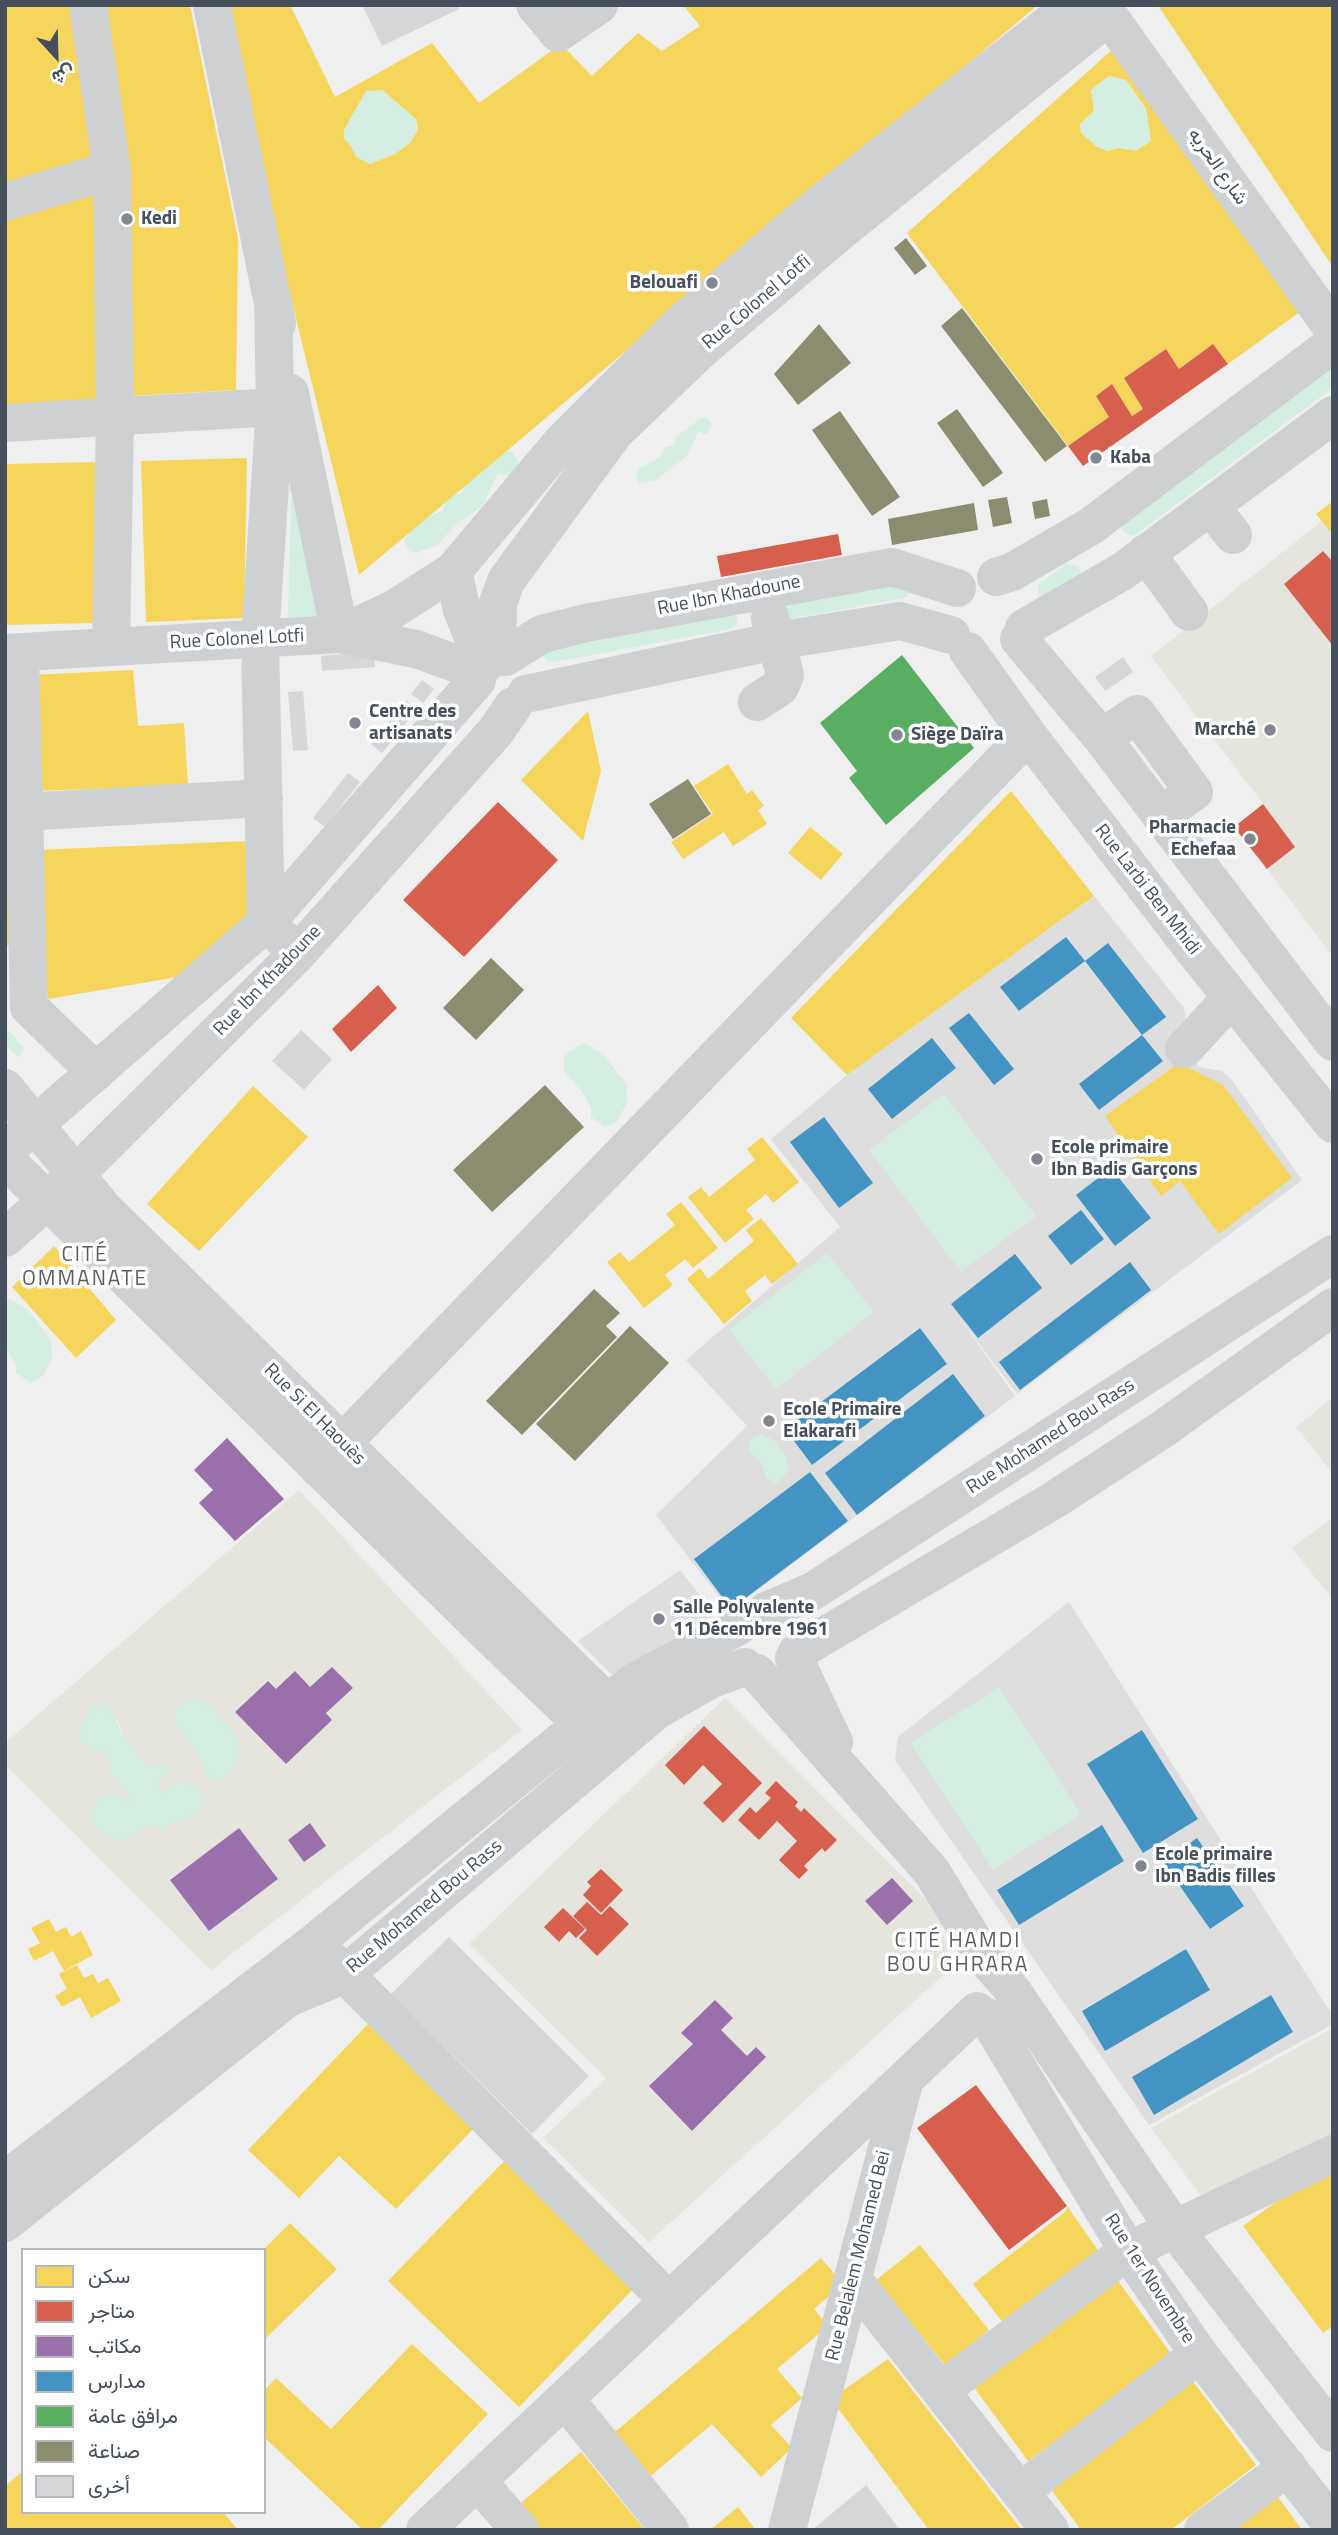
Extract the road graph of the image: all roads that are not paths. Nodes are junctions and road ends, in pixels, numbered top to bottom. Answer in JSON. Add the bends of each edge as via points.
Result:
{"nodes":[{"id":1,"x":88,"y":5,"type":"edge"},
{"id":2,"x":212,"y":5,"type":"edge"},
{"id":3,"x":536,"y":5,"type":"edge"},
{"id":4,"x":599,"y":5,"type":"edge"},
{"id":5,"x":1094,"y":9,"type":"edge"},
{"id":6,"x":112,"y":170,"type":"junction"},
{"id":7,"x":5,"y":202,"type":"edge"},
{"id":8,"x":830,"y":218,"type":"junction"},
{"id":9,"x":1333,"y":329,"type":"edge"},
{"id":10,"x":1333,"y":344,"type":"edge"},
{"id":11,"x":284,"y":406,"type":"junction"},
{"id":12,"x":1333,"y":415,"type":"edge"},
{"id":13,"x":115,"y":416,"type":"junction"},
{"id":14,"x":5,"y":424,"type":"edge"},
{"id":15,"x":1091,"y":526,"type":"junction"},
{"id":16,"x":1135,"y":562,"type":"junction"},
{"id":17,"x":453,"y":572,"type":"junction"},
{"id":18,"x":996,"y":577,"type":"junction"},
{"id":19,"x":957,"y":588,"type":"junction"},
{"id":20,"x":763,"y":589,"type":"junction"},
{"id":21,"x":1189,"y":612,"type":"dead end"},
{"id":22,"x":498,"y":613,"type":"junction"},
{"id":23,"x":1022,"y":633,"type":"junction"},
{"id":24,"x":340,"y":634,"type":"junction"},
{"id":25,"x":542,"y":634,"type":"junction"},
{"id":26,"x":260,"y":639,"type":"junction"},
{"id":27,"x":776,"y":641,"type":"junction"},
{"id":28,"x":959,"y":643,"type":"junction"},
{"id":29,"x":111,"y":647,"type":"junction"},
{"id":30,"x":13,"y":652,"type":"edge"},
{"id":31,"x":489,"y":666,"type":"junction"},
{"id":32,"x":520,"y":700,"type":"junction"},
{"id":33,"x":757,"y":702,"type":"dead end"},
{"id":34,"x":1028,"y":735,"type":"junction"},
{"id":35,"x":264,"y":798,"type":"junction"},
{"id":36,"x":13,"y":812,"type":"edge"},
{"id":37,"x":1236,"y":912,"type":"junction"},
{"id":38,"x":266,"y":923,"type":"junction"},
{"id":39,"x":1192,"y":948,"type":"junction"},
{"id":40,"x":298,"y":953,"type":"junction"},
{"id":41,"x":1231,"y":998,"type":"junction"},
{"id":42,"x":1333,"y":1042,"type":"edge"},
{"id":43,"x":1184,"y":1049,"type":"dead end"},
{"id":44,"x":96,"y":1072,"type":"junction"},
{"id":45,"x":5,"y":1088,"type":"edge"},
{"id":46,"x":1333,"y":1124,"type":"edge"},
{"id":47,"x":35,"y":1127,"type":"junction"},
{"id":48,"x":5,"y":1150,"type":"edge"},
{"id":49,"x":5,"y":1159,"type":"edge"},
{"id":50,"x":74,"y":1175,"type":"junction"},
{"id":51,"x":46,"y":1201,"type":"junction"},
{"id":52,"x":5,"y":1238,"type":"edge"},
{"id":53,"x":1333,"y":1254,"type":"edge"},
{"id":54,"x":1333,"y":1307,"type":"edge"},
{"id":55,"x":256,"y":1383,"type":"junction"},
{"id":56,"x":1135,"y":1383,"type":"junction"},
{"id":57,"x":1163,"y":1429,"type":"junction"},
{"id":58,"x":330,"y":1455,"type":"junction"},
{"id":59,"x":752,"y":1618,"type":"junction"},
{"id":60,"x":796,"y":1655,"type":"junction"},
{"id":61,"x":751,"y":1670,"type":"junction"},
{"id":62,"x":595,"y":1713,"type":"junction"},
{"id":63,"x":623,"y":1741,"type":"junction"},
{"id":64,"x":848,"y":1773,"type":"junction"},
{"id":65,"x":315,"y":1942,"type":"junction"},
{"id":66,"x":344,"y":1975,"type":"junction"},
{"id":67,"x":991,"y":1999,"type":"junction"},
{"id":68,"x":905,"y":2079,"type":"junction"},
{"id":69,"x":1333,"y":2154,"type":"edge"},
{"id":70,"x":5,"y":2180,"type":"edge"},
{"id":71,"x":1151,"y":2191,"type":"junction"},
{"id":72,"x":1106,"y":2213,"type":"junction"},
{"id":73,"x":5,"y":2224,"type":"edge"},
{"id":74,"x":1174,"y":2228,"type":"junction"},
{"id":75,"x":1128,"y":2251,"type":"junction"},
{"id":76,"x":854,"y":2281,"type":"junction"},
{"id":77,"x":668,"y":2300,"type":"junction"},
{"id":78,"x":1199,"y":2354,"type":"junction"},
{"id":79,"x":941,"y":2390,"type":"junction"},
{"id":80,"x":565,"y":2399,"type":"junction"},
{"id":81,"x":1333,"y":2433,"type":"edge"},
{"id":82,"x":1288,"y":2466,"type":"junction"},
{"id":83,"x":478,"y":2482,"type":"junction"},
{"id":84,"x":1021,"y":2491,"type":"junction"},
{"id":85,"x":1333,"y":2526,"type":"edge"},
{"id":86,"x":425,"y":2530,"type":"edge"},
{"id":87,"x":520,"y":2530,"type":"edge"},
{"id":88,"x":670,"y":2530,"type":"edge"},
{"id":89,"x":787,"y":2530,"type":"edge"},
{"id":90,"x":1050,"y":2530,"type":"edge"},
{"id":91,"x":1203,"y":2530,"type":"edge"}],
"edges":[{"from":1,"to":6,"type":"street"},
{"from":2,"to":11,"type":"street","via":[[273,299]]},
{"from":3,"to":4,"type":"street","via":[[558,33]]},
{"from":5,"to":8,"type":"street","name":"Rue Colonel Lotfi"},
{"from":5,"to":9,"type":"street","name":"شارع الحريه"},
{"from":6,"to":7,"type":"street"},
{"from":6,"to":13,"type":"street"},
{"from":8,"to":17,"type":"street","name":"Rue Colonel Lotfi","via":[[679,325],[561,443]]},
{"from":8,"to":22,"type":"street","name":"Rue Colonel Lotfi","via":[[615,432],[506,581]]},
{"from":10,"to":15,"type":"street"},
{"from":11,"to":13,"type":"street"},
{"from":11,"to":24,"type":"street"},
{"from":11,"to":26,"type":"street"},
{"from":12,"to":16,"type":"street","via":[[1222,521]]},
{"from":13,"to":14,"type":"street"},
{"from":13,"to":29,"type":"street"},
{"from":15,"to":16,"type":"street"},
{"from":15,"to":18,"type":"street"},
{"from":16,"to":21,"type":"street"},
{"from":16,"to":23,"type":"street"},
{"from":17,"to":24,"type":"street","name":"Rue Colonel Lotfi","via":[[394,609]]},
{"from":17,"to":31,"type":"street","via":[[462,611]]},
{"from":18,"to":19,"type":"street","via":[[968,579]]},
{"from":18,"to":23,"type":"street","via":[[1018,591],[1024,603]]},
{"from":19,"to":20,"type":"street","name":"Rue Ibn Khadoune","via":[[892,567]]},
{"from":19,"to":28,"type":"street","via":[[947,606],[947,626]]},
{"from":20,"to":25,"type":"street","name":"Rue Ibn Khadoune"},
{"from":20,"to":27,"type":"street"},
{"from":22,"to":25,"type":"street","via":[[521,634]]},
{"from":22,"to":31,"type":"street","name":"Rue Colonel Lotfi"},
{"from":23,"to":28,"type":"street","via":[[1011,647],[990,655]]},
{"from":23,"to":37,"type":"street"},
{"from":24,"to":26,"type":"street","name":"Rue Colonel Lotfi"},
{"from":24,"to":31,"type":"street"},
{"from":25,"to":31,"type":"street","name":"Rue Ibn Khadoune"},
{"from":26,"to":29,"type":"street","name":"Rue Colonel Lotfi"},
{"from":26,"to":35,"type":"street"},
{"from":27,"to":28,"type":"street","via":[[900,621]]},
{"from":27,"to":32,"type":"street"},
{"from":27,"to":33,"type":"street","via":[[784,680]]},
{"from":28,"to":34,"type":"street","name":"Rue Larbi Ben Mhidi"},
{"from":29,"to":30,"type":"street","name":"Rue Colonel Lotfi"},
{"from":30,"to":36,"type":"street"},
{"from":31,"to":32,"type":"street","via":[[513,659],[525,670],[528,686]]},
{"from":31,"to":38,"type":"street","name":"Rue Ibn Khadoune"},
{"from":32,"to":40,"type":"street","name":"Rue Ibn Khadoune"},
{"from":34,"to":39,"type":"street","name":"Rue Larbi Ben Mhidi"},
{"from":34,"to":58,"type":"street"},
{"from":35,"to":36,"type":"street"},
{"from":35,"to":38,"type":"street"},
{"from":36,"to":44,"type":"street","via":[[29,1007]]},
{"from":37,"to":39,"type":"street"},
{"from":37,"to":42,"type":"street"},
{"from":38,"to":40,"type":"street"},
{"from":38,"to":44,"type":"street","name":"Rue Ibn Khadoune"},
{"from":39,"to":41,"type":"street","name":"Rue Larbi Ben Mhidi"},
{"from":40,"to":50,"type":"street","name":"Rue Ibn Khadoune"},
{"from":41,"to":43,"type":"street"},
{"from":41,"to":46,"type":"street","name":"Rue Larbi Ben Mhidi"},
{"from":44,"to":47,"type":"street","name":"Rue Ibn Khadoune"},
{"from":45,"to":47,"type":"street","name":"Rue Si El Haouès"},
{"from":47,"to":48,"type":"street","name":"Rue Ibn Khadoune"},
{"from":47,"to":50,"type":"street","name":"Rue Si El Haouès"},
{"from":49,"to":51,"type":"street","name":"Rue Si El Haouès"},
{"from":50,"to":51,"type":"street","name":"Rue Ibn Khadoune"},
{"from":50,"to":55,"type":"street","name":"Rue Si El Haouès"},
{"from":51,"to":52,"type":"street","name":"Rue Ibn Khadoune"},
{"from":51,"to":55,"type":"street","name":"Rue Si El Haouès"},
{"from":53,"to":56,"type":"street","name":"Rue Mohamed Bou Rass"},
{"from":54,"to":57,"type":"street"},
{"from":55,"to":58,"type":"street","name":"Rue Si El Haouès"},
{"from":56,"to":57,"type":"street"},
{"from":56,"to":59,"type":"street","name":"Rue Mohamed Bou Rass","via":[[813,1591]]},
{"from":57,"to":60,"type":"street"},
{"from":58,"to":62,"type":"street","name":"Rue Si El Haouès"},
{"from":59,"to":60,"type":"street","via":[[776,1612],[792,1623],[797,1632]]},
{"from":59,"to":61,"type":"street","via":[[734,1647]]},
{"from":59,"to":62,"type":"street","name":"Rue Mohamed Bou Rass","via":[[634,1682]]},
{"from":60,"to":61,"type":"street","via":[[778,1672]]},
{"from":60,"to":64,"type":"street"},
{"from":61,"to":63,"type":"street","name":"Rue Mohamed Bou Rass","via":[[712,1679],[657,1710]]},
{"from":61,"to":64,"type":"street"},
{"from":62,"to":63,"type":"street","name":"Rue Si El Haouès"},
{"from":62,"to":65,"type":"street","name":"Rue Mohamed Bou Rass"},
{"from":63,"to":66,"type":"street","name":"Rue Mohamed Bou Rass"},
{"from":64,"to":67,"type":"street","via":[[932,1872],[981,1953]]},
{"from":65,"to":66,"type":"street"},
{"from":65,"to":70,"type":"street","name":"Rue Mohamed Bou Rass"},
{"from":66,"to":73,"type":"street","name":"Rue Mohamed Bou Rass","via":[[288,1997]]},
{"from":66,"to":77,"type":"street"},
{"from":67,"to":68,"type":"street"},
{"from":67,"to":71,"type":"street"},
{"from":67,"to":72,"type":"street","name":"Rue 1er Novembre"},
{"from":68,"to":76,"type":"street","name":"Rue Belalem Mohamed Bei"},
{"from":68,"to":77,"type":"street"},
{"from":69,"to":74,"type":"street"},
{"from":71,"to":72,"type":"street"},
{"from":71,"to":74,"type":"street"},
{"from":72,"to":75,"type":"street","name":"Rue 1er Novembre"},
{"from":74,"to":75,"type":"street"},
{"from":74,"to":81,"type":"street"},
{"from":75,"to":78,"type":"street","name":"Rue 1er Novembre"},
{"from":75,"to":79,"type":"street"},
{"from":76,"to":79,"type":"street"},
{"from":76,"to":89,"type":"street","name":"Rue Belalem Mohamed Bei"},
{"from":77,"to":80,"type":"street"},
{"from":78,"to":82,"type":"street","name":"Rue 1er Novembre"},
{"from":78,"to":84,"type":"street"},
{"from":79,"to":84,"type":"street"},
{"from":80,"to":83,"type":"street"},
{"from":80,"to":88,"type":"street"},
{"from":82,"to":85,"type":"street","name":"Rue 1er Novembre"},
{"from":82,"to":91,"type":"street"},
{"from":83,"to":86,"type":"street"},
{"from":83,"to":87,"type":"street"},
{"from":84,"to":90,"type":"street"}]}
